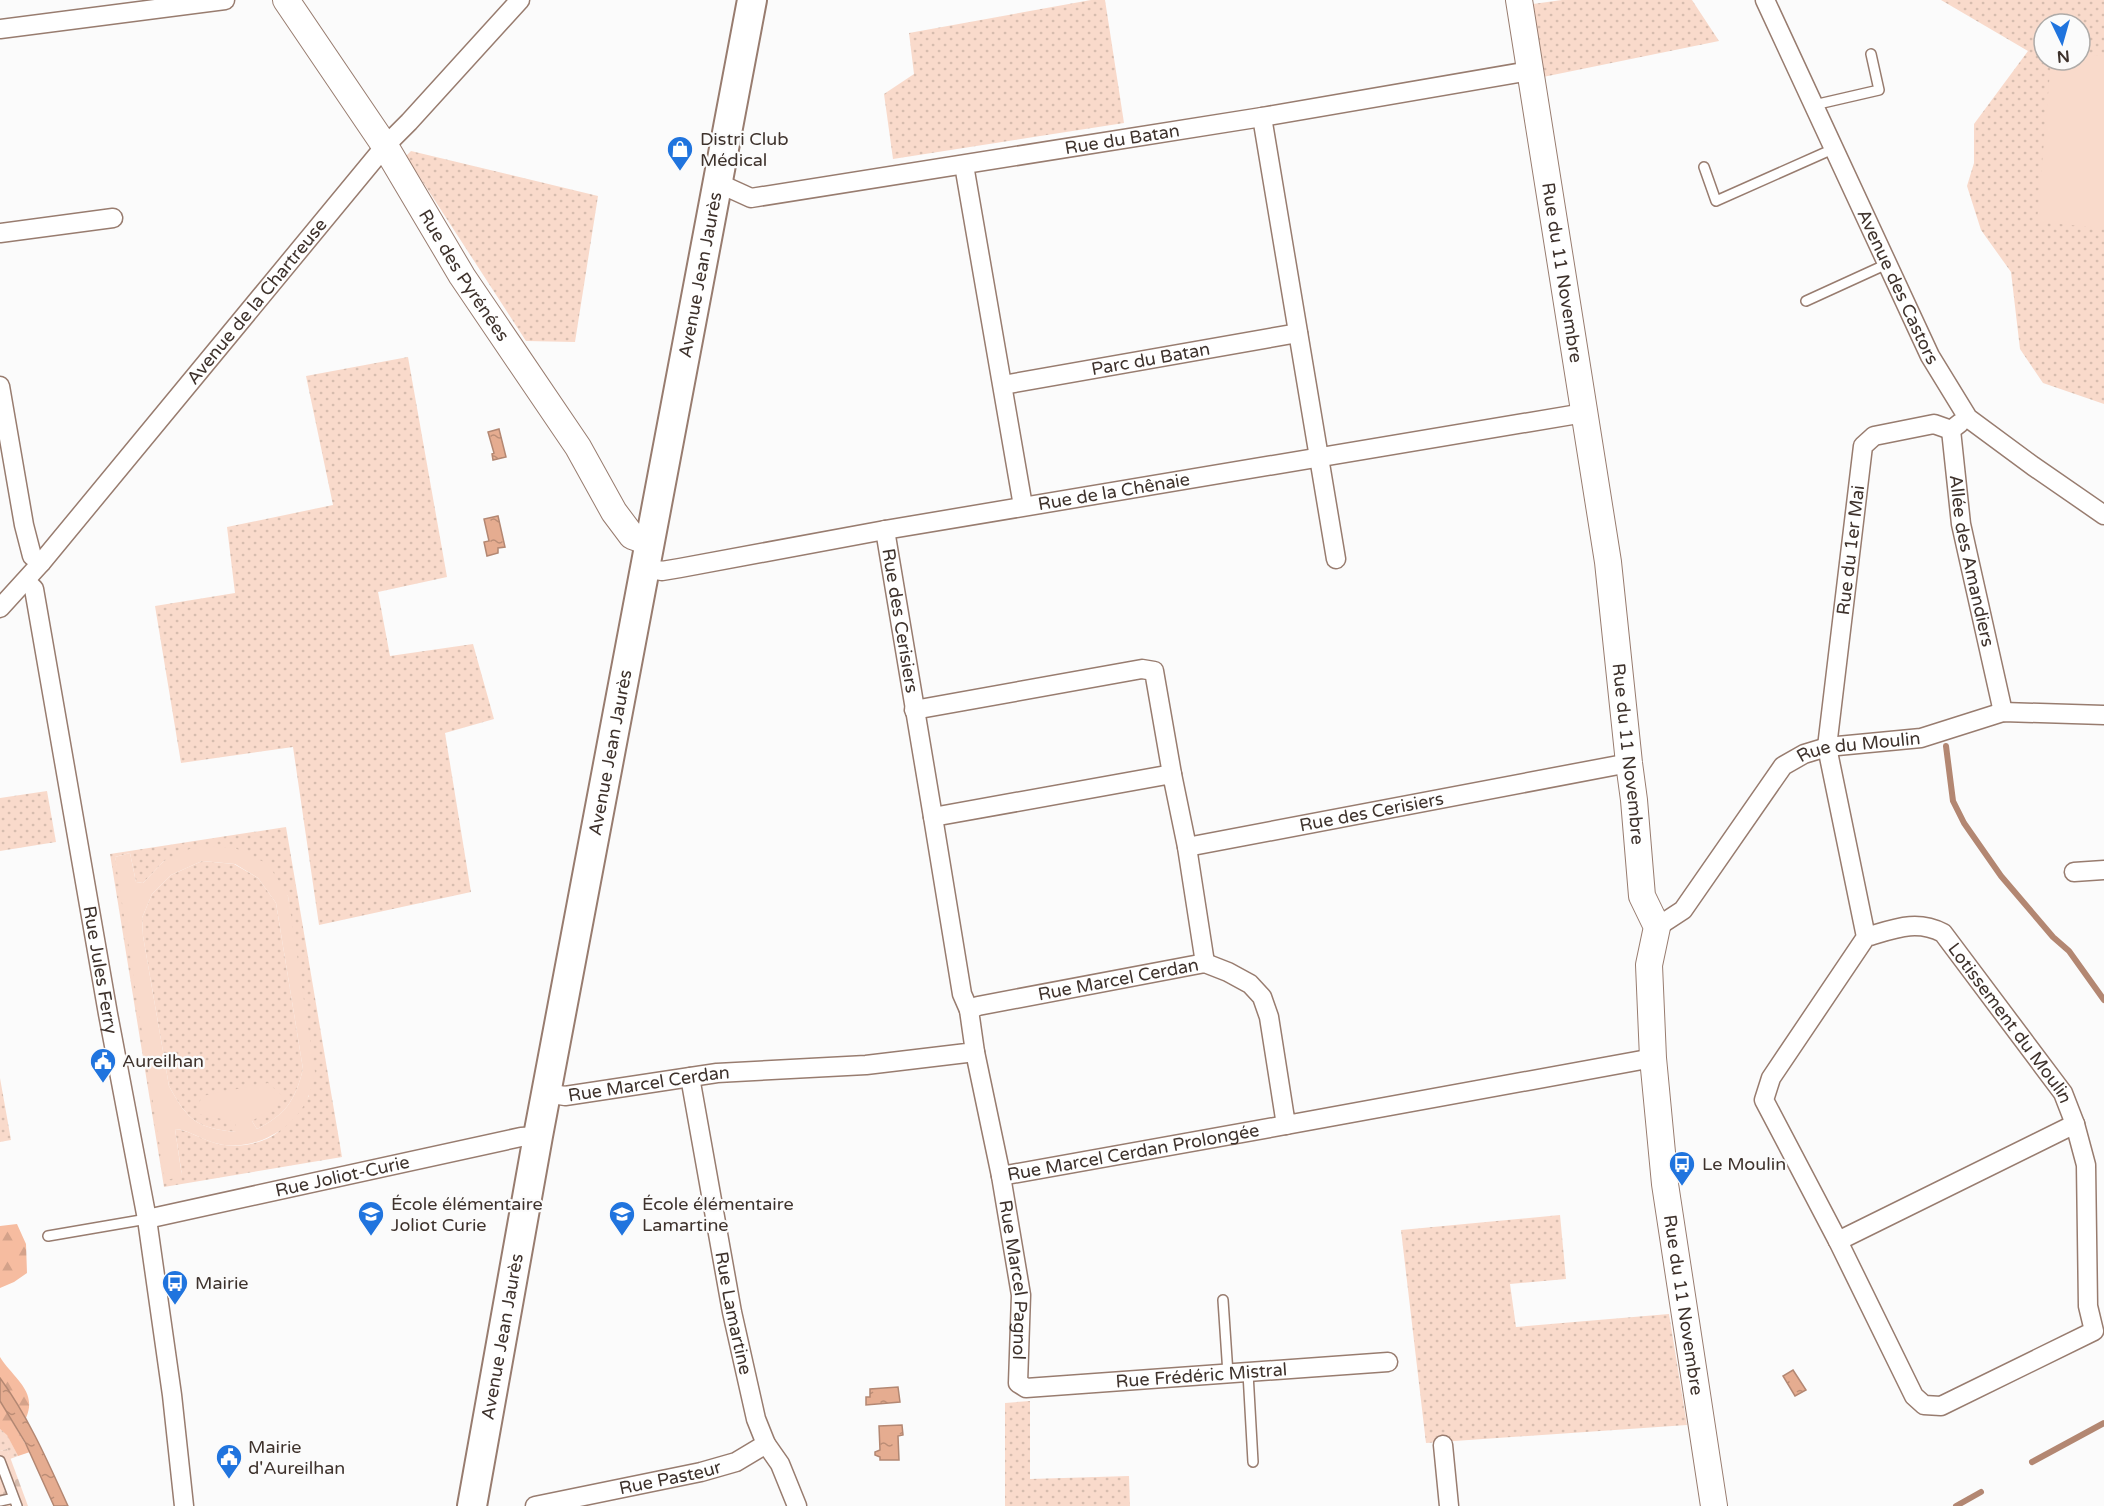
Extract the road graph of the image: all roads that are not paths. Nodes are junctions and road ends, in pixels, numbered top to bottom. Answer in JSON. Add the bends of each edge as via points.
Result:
{"nodes":[{"id":1,"x":225,"y":0,"type":"edge"},
{"id":2,"x":286,"y":0,"type":"edge"},
{"id":3,"x":520,"y":0,"type":"edge"},
{"id":4,"x":752,"y":0,"type":"edge"},
{"id":5,"x":1519,"y":0,"type":"edge"},
{"id":6,"x":1765,"y":0,"type":"edge"},
{"id":7,"x":0,"y":29,"type":"edge"},
{"id":8,"x":1871,"y":54,"type":"dead end"},
{"id":9,"x":1529,"y":71,"type":"junction"},
{"id":10,"x":1814,"y":105,"type":"junction"},
{"id":11,"x":1262,"y":117,"type":"junction"},
{"id":12,"x":385,"y":146,"type":"junction"},
{"id":13,"x":1833,"y":149,"type":"junction"},
{"id":14,"x":964,"y":165,"type":"junction"},
{"id":15,"x":1704,"y":167,"type":"dead end"},
{"id":16,"x":718,"y":183,"type":"junction"},
{"id":17,"x":113,"y":218,"type":"dead end"},
{"id":18,"x":0,"y":233,"type":"edge"},
{"id":19,"x":1887,"y":264,"type":"junction"},
{"id":20,"x":1806,"y":301,"type":"dead end"},
{"id":21,"x":1298,"y":333,"type":"junction"},
{"id":22,"x":1003,"y":385,"type":"junction"},
{"id":23,"x":0,"y":386,"type":"edge"},
{"id":24,"x":1584,"y":412,"type":"junction"},
{"id":25,"x":1968,"y":418,"type":"junction"},
{"id":26,"x":1951,"y":430,"type":"junction"},
{"id":27,"x":1319,"y":456,"type":"junction"},
{"id":28,"x":1023,"y":506,"type":"junction"},
{"id":29,"x":2104,"y":514,"type":"edge"},
{"id":30,"x":885,"y":530,"type":"junction"},
{"id":31,"x":647,"y":555,"type":"junction"},
{"id":32,"x":1336,"y":559,"type":"dead end"},
{"id":33,"x":41,"y":563,"type":"junction"},
{"id":34,"x":26,"y":580,"type":"junction"},
{"id":35,"x":0,"y":608,"type":"edge"},
{"id":36,"x":914,"y":710,"type":"junction"},
{"id":37,"x":2004,"y":712,"type":"junction"},
{"id":38,"x":2104,"y":716,"type":"edge"},
{"id":39,"x":1827,"y":747,"type":"junction"},
{"id":40,"x":1629,"y":763,"type":"junction"},
{"id":41,"x":1172,"y":774,"type":"junction"},
{"id":42,"x":933,"y":817,"type":"junction"},
{"id":43,"x":1186,"y":847,"type":"junction"},
{"id":44,"x":2104,"y":870,"type":"edge"},
{"id":45,"x":2074,"y":872,"type":"dead end"},
{"id":46,"x":1658,"y":927,"type":"junction"},
{"id":47,"x":1866,"y":937,"type":"junction"},
{"id":48,"x":1205,"y":963,"type":"junction"},
{"id":49,"x":969,"y":1010,"type":"junction"},
{"id":50,"x":975,"y":1052,"type":"junction"},
{"id":51,"x":1653,"y":1058,"type":"junction"},
{"id":52,"x":690,"y":1077,"type":"junction"},
{"id":53,"x":546,"y":1093,"type":"junction"},
{"id":54,"x":2075,"y":1124,"type":"junction"},
{"id":55,"x":1286,"y":1125,"type":"junction"},
{"id":56,"x":538,"y":1136,"type":"junction"},
{"id":57,"x":1001,"y":1176,"type":"junction"},
{"id":58,"x":147,"y":1219,"type":"junction"},
{"id":59,"x":48,"y":1236,"type":"dead end"},
{"id":60,"x":1838,"y":1241,"type":"junction"},
{"id":61,"x":1223,"y":1300,"type":"dead end"},
{"id":62,"x":2099,"y":1338,"type":"edge"},
{"id":63,"x":1388,"y":1362,"type":"dead end"},
{"id":64,"x":1248,"y":1373,"type":"junction"},
{"id":65,"x":1228,"y":1374,"type":"junction"},
{"id":66,"x":1018,"y":1383,"type":"joint"},
{"id":67,"x":766,"y":1444,"type":"junction"},
{"id":68,"x":1443,"y":1445,"type":"dead end"},
{"id":69,"x":0,"y":1461,"type":"edge"},
{"id":70,"x":1253,"y":1462,"type":"dead end"},
{"id":71,"x":0,"y":1501,"type":"edge"},
{"id":72,"x":16,"y":1502,"type":"edge"},
{"id":73,"x":184,"y":1506,"type":"edge"},
{"id":74,"x":472,"y":1506,"type":"edge"},
{"id":75,"x":536,"y":1506,"type":"edge"},
{"id":76,"x":797,"y":1506,"type":"edge"},
{"id":77,"x":1449,"y":1506,"type":"edge"},
{"id":78,"x":1714,"y":1506,"type":"edge"}],
"edges":[{"from":1,"to":7,"type":"street"},
{"from":2,"to":12,"type":"street","name":"Rue des Pyrénées"},
{"from":3,"to":12,"type":"street","name":"Avenue de la Chartreuse"},
{"from":4,"to":16,"type":"main road","name":"Avenue Jean Jaurès"},
{"from":5,"to":9,"type":"street","name":"Rue du 11 Novembre"},
{"from":6,"to":10,"type":"street","name":"Avenue des Castors"},
{"from":8,"to":10,"type":"lane","via":[[1879,90]]},
{"from":9,"to":11,"type":"street","name":"Rue du Batan"},
{"from":9,"to":24,"type":"street","name":"Rue du 11 Novembre"},
{"from":10,"to":13,"type":"street","name":"Avenue des Castors"},
{"from":11,"to":14,"type":"street","name":"Rue du Batan"},
{"from":11,"to":21,"type":"street"},
{"from":12,"to":31,"type":"street","name":"Rue des Pyrénées","via":[[462,276],[578,447],[614,512]]},
{"from":12,"to":33,"type":"street","name":"Avenue de la Chartreuse"},
{"from":13,"to":15,"type":"lane","via":[[1716,201]]},
{"from":13,"to":19,"type":"street","name":"Avenue des Castors"},
{"from":14,"to":16,"type":"street","name":"Rue du Batan","via":[[752,198]]},
{"from":14,"to":22,"type":"street"},
{"from":16,"to":31,"type":"main road","name":"Avenue Jean Jaurès"},
{"from":17,"to":18,"type":"street"},
{"from":19,"to":20,"type":"lane"},
{"from":19,"to":25,"type":"street","name":"Avenue des Castors","via":[[1930,356]]},
{"from":21,"to":22,"type":"street","name":"Parc du Batan"},
{"from":21,"to":27,"type":"street"},
{"from":22,"to":28,"type":"street"},
{"from":23,"to":33,"type":"street","via":[[24,525],[32,556]]},
{"from":24,"to":27,"type":"street","name":"Rue de la Chênaie"},
{"from":24,"to":40,"type":"street","name":"Rue du 11 Novembre","via":[[1608,562]]},
{"from":25,"to":26,"type":"street"},
{"from":25,"to":29,"type":"street","name":"Avenue des Castors"},
{"from":26,"to":37,"type":"street","name":"Allée des Amandiers","via":[[1961,524]]},
{"from":26,"to":39,"type":"street","name":"Rue du 1er Mai","via":[[1934,424],[1874,436],[1863,446]]},
{"from":27,"to":28,"type":"street","name":"Rue de la Chênaie"},
{"from":27,"to":32,"type":"street"},
{"from":28,"to":30,"type":"street","name":"Rue de la Chênaie"},
{"from":30,"to":31,"type":"street","name":"Rue de la Chênaie","via":[[662,571]]},
{"from":30,"to":36,"type":"street","name":"Rue des Cerisiers"},
{"from":31,"to":53,"type":"main road","name":"Avenue Jean Jaurès"},
{"from":33,"to":34,"type":"street","name":"Avenue de la Chartreuse"},
{"from":34,"to":35,"type":"street","name":"Avenue de la Chartreuse"},
{"from":34,"to":58,"type":"street","name":"Rue Jules Ferry","via":[[34,589]]},
{"from":36,"to":41,"type":"street","name":"Rue des Cerisiers","via":[[1142,669],[1154,671]]},
{"from":36,"to":42,"type":"street","name":"Rue des Cerisiers"},
{"from":37,"to":38,"type":"street","name":"Rue du Moulin"},
{"from":37,"to":39,"type":"street","name":"Rue du Moulin","via":[[1921,738]]},
{"from":39,"to":46,"type":"street","name":"Rue du Moulin","via":[[1783,766],[1683,910]]},
{"from":39,"to":47,"type":"street"},
{"from":40,"to":43,"type":"street","name":"Rue des Cerisiers"},
{"from":40,"to":46,"type":"street","name":"Rue du 11 Novembre","via":[[1642,896]]},
{"from":41,"to":42,"type":"street"},
{"from":41,"to":43,"type":"street","name":"Rue des Cerisiers"},
{"from":42,"to":49,"type":"street","name":"Rue des Cerisiers","via":[[962,994]]},
{"from":43,"to":48,"type":"street"},
{"from":44,"to":45,"type":"street"},
{"from":46,"to":51,"type":"street","name":"Rue du 11 Novembre","via":[[1649,965]]},
{"from":47,"to":54,"type":"street","name":"Lotissement du Moulin","via":[[1917,926],[1930,926],[1943,933],[2063,1094]]},
{"from":47,"to":60,"type":"street","name":"Lotissement du Moulin","via":[[1771,1078],[1764,1100]]},
{"from":48,"to":49,"type":"street","name":"Rue Marcel Cerdan"},
{"from":48,"to":55,"type":"street","name":"Rue Marcel Cerdan","via":[[1250,984],[1262,997],[1269,1017]]},
{"from":49,"to":50,"type":"street"},
{"from":50,"to":52,"type":"street","name":"Rue Marcel Cerdan","via":[[866,1065]]},
{"from":50,"to":57,"type":"street","name":"Rue Marcel Cerdan Prolongée"},
{"from":51,"to":55,"type":"street"},
{"from":51,"to":78,"type":"street","name":"Rue du 11 Novembre","via":[[1665,1184]]},
{"from":52,"to":53,"type":"street","name":"Rue Marcel Cerdan","via":[[585,1094]]},
{"from":52,"to":67,"type":"street","name":"Rue Lamartine","via":[[732,1312],[756,1419]]},
{"from":53,"to":56,"type":"main road","name":"Avenue Jean Jaurès"},
{"from":54,"to":60,"type":"street","name":"Lotissement du Moulin"},
{"from":54,"to":62,"type":"street","name":"Lotissement du Moulin","via":[[2086,1165],[2088,1306]]},
{"from":55,"to":57,"type":"street","name":"Rue Marcel Cerdan Prolongée"},
{"from":56,"to":58,"type":"street","name":"Rue Joliot-Curie"},
{"from":56,"to":74,"type":"main road","name":"Avenue Jean Jaurès"},
{"from":57,"to":66,"type":"street","name":"Rue Marcel Pagnol","via":[[1021,1295]]},
{"from":58,"to":59,"type":"lane"},
{"from":58,"to":73,"type":"street","name":"Rue Jules Ferry"},
{"from":60,"to":62,"type":"street","name":"Lotissement du Moulin","via":[[1914,1396],[1924,1405],[1941,1406]]},
{"from":61,"to":65,"type":"lane"},
{"from":63,"to":64,"type":"street","name":"Rue Frédéric Mistral"},
{"from":64,"to":65,"type":"street","name":"Rue Frédéric Mistral"},
{"from":64,"to":70,"type":"lane"},
{"from":65,"to":66,"type":"street","name":"Rue Frédéric Mistral","via":[[1026,1388]]},
{"from":67,"to":75,"type":"street","name":"Rue Pasteur","via":[[736,1462],[701,1472]]},
{"from":67,"to":76,"type":"street","name":"Rue Lamartine","via":[[780,1464]]},
{"from":68,"to":77,"type":"street"},
{"from":69,"to":72,"type":"lane"},
{"from":71,"to":72,"type":"lane"}]}
